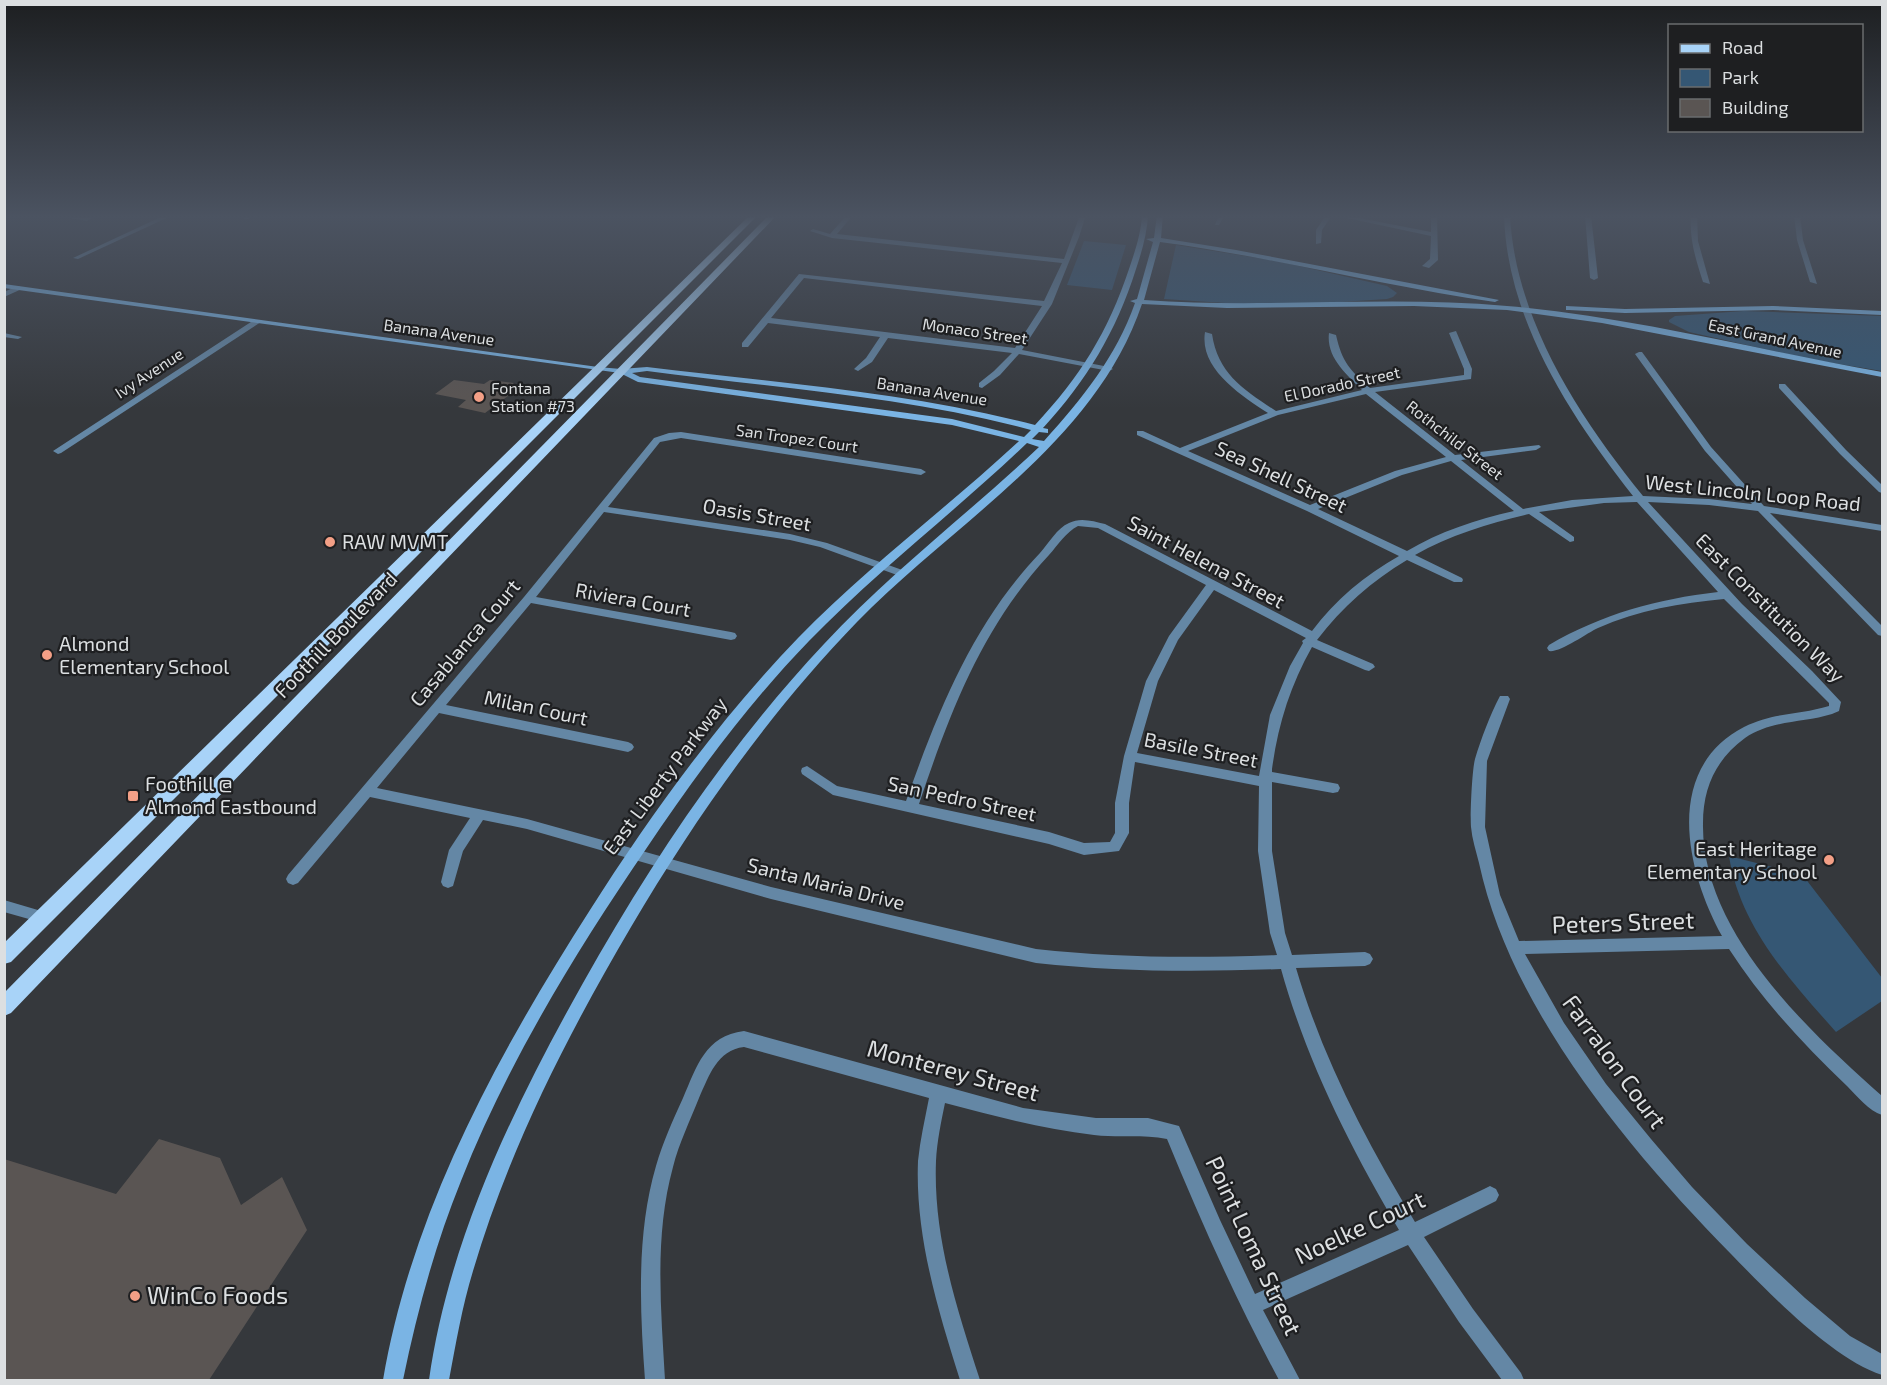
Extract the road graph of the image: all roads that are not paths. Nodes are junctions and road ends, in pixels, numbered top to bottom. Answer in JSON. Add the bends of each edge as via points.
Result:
{"nodes":[{"id":1,"x":689,"y":280,"type":"edge"},
{"id":2,"x":710,"y":280,"type":"edge"},
{"id":3,"x":799,"y":280,"type":"edge"},
{"id":4,"x":834,"y":280,"type":"edge"},
{"id":5,"x":1058,"y":280,"type":"edge"},
{"id":6,"x":1130,"y":280,"type":"edge"},
{"id":7,"x":1147,"y":280,"type":"edge"},
{"id":8,"x":1372,"y":280,"type":"edge"},
{"id":9,"x":1519,"y":280,"type":"edge"},
{"id":10,"x":1383,"y":282,"type":"junction"},
{"id":11,"x":4,"y":286,"type":"edge"},
{"id":12,"x":20,"y":288,"type":"junction"},
{"id":13,"x":4,"y":295,"type":"edge"},
{"id":14,"x":1124,"y":300,"type":"junction"},
{"id":15,"x":1141,"y":302,"type":"junction"},
{"id":16,"x":1048,"y":304,"type":"junction"},
{"id":17,"x":1360,"y":304,"type":"junction"},
{"id":18,"x":1527,"y":307,"type":"junction"},
{"id":19,"x":1703,"y":309,"type":"junction"},
{"id":20,"x":1882,"y":314,"type":"edge"},
{"id":21,"x":765,"y":320,"type":"junction"},
{"id":22,"x":257,"y":322,"type":"junction"},
{"id":23,"x":1453,"y":333,"type":"dead end"},
{"id":24,"x":886,"y":334,"type":"junction"},
{"id":25,"x":1208,"y":334,"type":"dead end"},
{"id":26,"x":4,"y":335,"type":"edge"},
{"id":27,"x":1332,"y":335,"type":"dead end"},
{"id":28,"x":1689,"y":336,"type":"junction"},
{"id":29,"x":18,"y":337,"type":"dead end"},
{"id":30,"x":745,"y":345,"type":"dead end"},
{"id":31,"x":1017,"y":351,"type":"junction"},
{"id":32,"x":1639,"y":354,"type":"dead end"},
{"id":33,"x":1090,"y":365,"type":"junction"},
{"id":34,"x":598,"y":369,"type":"junction"},
{"id":35,"x":858,"y":369,"type":"dead end"},
{"id":36,"x":1109,"y":369,"type":"junction"},
{"id":37,"x":621,"y":371,"type":"junction"},
{"id":38,"x":1882,"y":375,"type":"edge"},
{"id":39,"x":982,"y":385,"type":"dead end"},
{"id":40,"x":1782,"y":386,"type":"dead end"},
{"id":41,"x":1368,"y":391,"type":"junction"},
{"id":42,"x":1275,"y":414,"type":"junction"},
{"id":43,"x":1038,"y":429,"type":"junction"},
{"id":44,"x":1140,"y":433,"type":"dead end"},
{"id":45,"x":1057,"y":434,"type":"junction"},
{"id":46,"x":669,"y":436,"type":"joint"},
{"id":47,"x":1027,"y":440,"type":"junction"},
{"id":48,"x":1046,"y":446,"type":"junction"},
{"id":49,"x":1536,"y":447,"type":"dead end"},
{"id":50,"x":58,"y":451,"type":"dead end"},
{"id":51,"x":1180,"y":451,"type":"junction"},
{"id":52,"x":1453,"y":458,"type":"junction"},
{"id":53,"x":921,"y":472,"type":"dead end"},
{"id":54,"x":1882,"y":490,"type":"edge"},
{"id":55,"x":1642,"y":499,"type":"junction"},
{"id":56,"x":602,"y":509,"type":"junction"},
{"id":57,"x":1310,"y":510,"type":"junction"},
{"id":58,"x":1762,"y":510,"type":"junction"},
{"id":59,"x":1525,"y":511,"type":"junction"},
{"id":60,"x":1882,"y":528,"type":"edge"},
{"id":61,"x":1570,"y":539,"type":"dead end"},
{"id":62,"x":1406,"y":555,"type":"junction"},
{"id":63,"x":881,"y":566,"type":"junction"},
{"id":64,"x":900,"y":573,"type":"junction"},
{"id":65,"x":1458,"y":580,"type":"dead end"},
{"id":66,"x":1212,"y":585,"type":"junction"},
{"id":67,"x":1726,"y":595,"type":"junction"},
{"id":68,"x":528,"y":599,"type":"junction"},
{"id":69,"x":1882,"y":632,"type":"edge"},
{"id":70,"x":731,"y":636,"type":"dead end"},
{"id":71,"x":1310,"y":639,"type":"junction"},
{"id":72,"x":1553,"y":648,"type":"dead end"},
{"id":73,"x":1369,"y":667,"type":"dead end"},
{"id":74,"x":1504,"y":699,"type":"dead end"},
{"id":75,"x":437,"y":708,"type":"junction"},
{"id":76,"x":628,"y":747,"type":"dead end"},
{"id":77,"x":1130,"y":756,"type":"junction"},
{"id":78,"x":807,"y":771,"type":"dead end"},
{"id":79,"x":1265,"y":779,"type":"junction"},
{"id":80,"x":1333,"y":788,"type":"dead end"},
{"id":81,"x":366,"y":791,"type":"junction"},
{"id":82,"x":911,"y":807,"type":"junction"},
{"id":83,"x":480,"y":813,"type":"junction"},
{"id":84,"x":633,"y":854,"type":"junction"},
{"id":85,"x":663,"y":862,"type":"junction"},
{"id":86,"x":293,"y":879,"type":"dead end"},
{"id":87,"x":448,"y":882,"type":"dead end"},
{"id":88,"x":4,"y":906,"type":"edge"},
{"id":89,"x":43,"y":917,"type":"junction"},
{"id":90,"x":1734,"y":942,"type":"junction"},
{"id":91,"x":1514,"y":948,"type":"junction"},
{"id":92,"x":4,"y":956,"type":"edge"},
{"id":93,"x":1365,"y":959,"type":"dead end"},
{"id":94,"x":1284,"y":962,"type":"junction"},
{"id":95,"x":4,"y":1007,"type":"edge"},
{"id":96,"x":938,"y":1094,"type":"junction"},
{"id":97,"x":1882,"y":1107,"type":"edge"},
{"id":98,"x":1173,"y":1132,"type":"joint"},
{"id":99,"x":1490,"y":1195,"type":"dead end"},
{"id":100,"x":1411,"y":1234,"type":"junction"},
{"id":101,"x":1250,"y":1306,"type":"junction"},
{"id":102,"x":1882,"y":1365,"type":"edge"},
{"id":103,"x":393,"y":1380,"type":"edge"},
{"id":104,"x":439,"y":1380,"type":"edge"},
{"id":105,"x":655,"y":1380,"type":"edge"},
{"id":106,"x":970,"y":1380,"type":"edge"},
{"id":107,"x":1290,"y":1380,"type":"edge"},
{"id":108,"x":1514,"y":1380,"type":"edge"}],
"edges":[{"from":1,"to":34,"type":"main road","name":"Foothill Boulevard"},
{"from":2,"to":37,"type":"main road","name":"Foothill Boulevard"},
{"from":3,"to":21,"type":"street"},
{"from":4,"to":16,"type":"street"},
{"from":5,"to":16,"type":"street"},
{"from":6,"to":14,"type":"street","name":"East Liberty Parkway"},
{"from":7,"to":15,"type":"street"},
{"from":8,"to":10,"type":"street"},
{"from":9,"to":18,"type":"street","name":"East Constitution Way"},
{"from":10,"to":17,"type":"street","via":[[1398,289],[1403,297]]},
{"from":10,"to":18,"type":"street"},
{"from":11,"to":12,"type":"street","name":"Banana Avenue"},
{"from":12,"to":13,"type":"street"},
{"from":12,"to":22,"type":"street","name":"Banana Avenue"},
{"from":14,"to":15,"type":"street","name":"East Grand Avenue"},
{"from":14,"to":33,"type":"street","name":"East Liberty Parkway"},
{"from":15,"to":17,"type":"street","name":"East Grand Avenue","via":[[1265,307]]},
{"from":15,"to":36,"type":"street"},
{"from":16,"to":31,"type":"street"},
{"from":17,"to":18,"type":"street","name":"East Grand Avenue"},
{"from":18,"to":19,"type":"street"},
{"from":18,"to":28,"type":"street","name":"East Grand Avenue"},
{"from":18,"to":55,"type":"street","name":"East Constitution Way","via":[[1559,381],[1593,436]]},
{"from":19,"to":20,"type":"street"},
{"from":19,"to":28,"type":"street","via":[[1691,314],[1666,315],[1662,320]]},
{"from":21,"to":24,"type":"street","name":"Monaco Street"},
{"from":21,"to":30,"type":"street"},
{"from":22,"to":34,"type":"street","name":"Banana Avenue"},
{"from":22,"to":50,"type":"street","name":"Ivy Avenue"},
{"from":23,"to":41,"type":"street","name":"El Dorado Street","via":[[1468,377]]},
{"from":24,"to":31,"type":"street","name":"Monaco Street"},
{"from":24,"to":35,"type":"street"},
{"from":25,"to":42,"type":"street","via":[[1213,360],[1223,374]]},
{"from":26,"to":29,"type":"street"},
{"from":27,"to":41,"type":"street","name":"Rothchild Street","via":[[1343,367]]},
{"from":28,"to":38,"type":"street","name":"East Grand Avenue"},
{"from":31,"to":33,"type":"street","name":"Monaco Street"},
{"from":31,"to":39,"type":"street"},
{"from":32,"to":58,"type":"street","via":[[1708,449]]},
{"from":33,"to":36,"type":"street","name":"Monaco Street"},
{"from":33,"to":43,"type":"street","name":"East Liberty Parkway"},
{"from":34,"to":37,"type":"street","name":"Banana Avenue"},
{"from":34,"to":89,"type":"main road","name":"Foothill Boulevard"},
{"from":36,"to":45,"type":"street"},
{"from":37,"to":43,"type":"street","name":"Banana Avenue","via":[[647,369],[940,406]]},
{"from":37,"to":47,"type":"street","name":"Banana Avenue","via":[[638,379],[944,420]]},
{"from":37,"to":95,"type":"main road","name":"Foothill Boulevard"},
{"from":40,"to":54,"type":"street"},
{"from":41,"to":42,"type":"street","name":"El Dorado Street"},
{"from":41,"to":52,"type":"street","name":"Rothchild Street"},
{"from":42,"to":51,"type":"street","name":"El Dorado Street"},
{"from":43,"to":45,"type":"street","name":"Banana Avenue"},
{"from":43,"to":47,"type":"street","name":"East Liberty Parkway"},
{"from":44,"to":51,"type":"street","name":"Sea Shell Street"},
{"from":45,"to":48,"type":"street"},
{"from":46,"to":53,"type":"street","name":"San Tropez Court"},
{"from":46,"to":56,"type":"street","name":"Casablanca Court","via":[[657,440]]},
{"from":47,"to":48,"type":"street","name":"Banana Avenue"},
{"from":47,"to":63,"type":"street","name":"East Liberty Parkway"},
{"from":48,"to":64,"type":"street"},
{"from":49,"to":52,"type":"street"},
{"from":51,"to":57,"type":"street","name":"Sea Shell Street"},
{"from":52,"to":57,"type":"street","via":[[1357,488]]},
{"from":52,"to":59,"type":"street","name":"Rothchild Street"},
{"from":55,"to":58,"type":"street","name":"West Lincoln Loop Road"},
{"from":55,"to":59,"type":"street","name":"West Lincoln Loop Road"},
{"from":55,"to":67,"type":"street","name":"East Constitution Way"},
{"from":56,"to":63,"type":"street","name":"Oasis Street","via":[[790,537]]},
{"from":56,"to":68,"type":"street","name":"Casablanca Court"},
{"from":57,"to":62,"type":"street","name":"Sea Shell Street"},
{"from":58,"to":60,"type":"street","name":"West Lincoln Loop Road"},
{"from":58,"to":69,"type":"street"},
{"from":59,"to":61,"type":"street","name":"Rothchild Street"},
{"from":59,"to":62,"type":"street","name":"West Lincoln Loop Road","via":[[1441,537]]},
{"from":62,"to":65,"type":"street","name":"Sea Shell Street"},
{"from":62,"to":71,"type":"street","name":"West Lincoln Loop Road","via":[[1355,591]]},
{"from":63,"to":64,"type":"street","name":"Oasis Street"},
{"from":63,"to":84,"type":"street","name":"East Liberty Parkway","via":[[762,685]]},
{"from":64,"to":85,"type":"street","via":[[784,696],[715,785]]},
{"from":66,"to":71,"type":"street","name":"Saint Helena Street"},
{"from":66,"to":77,"type":"street","via":[[1173,639],[1152,681]]},
{"from":66,"to":82,"type":"street","name":"Saint Helena Street","via":[[1101,526],[1070,526],[1028,569],[979,640],[953,691]]},
{"from":67,"to":72,"type":"street","via":[[1675,600],[1623,613],[1580,631]]},
{"from":67,"to":90,"type":"street","name":"East Constitution Way","via":[[1835,702],[1835,708],[1828,711],[1779,719],[1740,736],[1711,765],[1701,783],[1695,809],[1697,854],[1710,894]]},
{"from":68,"to":70,"type":"street","name":"Riviera Court"},
{"from":68,"to":75,"type":"street","name":"Casablanca Court"},
{"from":71,"to":73,"type":"street","name":"Saint Helena Street"},
{"from":71,"to":79,"type":"street","name":"West Lincoln Loop Road","via":[[1287,684],[1275,719]]},
{"from":74,"to":91,"type":"street","name":"Farralon Court","via":[[1481,751],[1477,801],[1484,861]]},
{"from":75,"to":76,"type":"street","name":"Milan Court"},
{"from":75,"to":81,"type":"street","name":"Casablanca Court"},
{"from":77,"to":79,"type":"street","name":"Basile Street"},
{"from":77,"to":82,"type":"street","name":"San Pedro Street","via":[[1122,803],[1122,833],[1114,847],[1084,849]]},
{"from":78,"to":82,"type":"street","name":"San Pedro Street","via":[[833,790]]},
{"from":79,"to":80,"type":"street","name":"Basile Street"},
{"from":79,"to":94,"type":"street","name":"West Lincoln Loop Road","via":[[1263,824],[1268,883]]},
{"from":81,"to":83,"type":"street","name":"Santa Maria Drive"},
{"from":81,"to":86,"type":"street","name":"Casablanca Court"},
{"from":83,"to":84,"type":"street","name":"Santa Maria Drive"},
{"from":83,"to":87,"type":"street","via":[[456,849]]},
{"from":84,"to":85,"type":"street","name":"Santa Maria Drive"},
{"from":84,"to":103,"type":"street","name":"East Liberty Parkway","via":[[556,977],[476,1125],[422,1265]]},
{"from":85,"to":94,"type":"street","name":"Santa Maria Drive","via":[[771,893],[1036,956],[1109,964]]},
{"from":85,"to":104,"type":"street","via":[[563,1032],[523,1110],[474,1236]]},
{"from":88,"to":89,"type":"street"},
{"from":89,"to":92,"type":"main road","name":"Foothill Boulevard"},
{"from":90,"to":91,"type":"street","name":"Peters Street"},
{"from":90,"to":97,"type":"street","name":"East Constitution Way","via":[[1800,1028]]},
{"from":91,"to":102,"type":"street","name":"Farralon Court","via":[[1574,1055],[1678,1185],[1776,1286],[1843,1342]]},
{"from":93,"to":94,"type":"street","name":"Santa Maria Drive"},
{"from":94,"to":100,"type":"street","name":"West Lincoln Loop Road","via":[[1340,1104]]},
{"from":96,"to":98,"type":"street","name":"Monterey Street","via":[[1060,1123]]},
{"from":96,"to":105,"type":"street","name":"Monterey Street","via":[[744,1039],[724,1042],[716,1050],[704,1069],[664,1167],[654,1220],[651,1246]]},
{"from":96,"to":106,"type":"street","via":[[927,1162],[929,1216],[939,1278]]},
{"from":98,"to":101,"type":"street","name":"Point Loma Street"},
{"from":99,"to":100,"type":"street","name":"Noelke Court"},
{"from":100,"to":101,"type":"street","name":"Noelke Court"},
{"from":100,"to":108,"type":"street","name":"West Lincoln Loop Road"},
{"from":101,"to":107,"type":"street","name":"Point Loma Street"}]}
